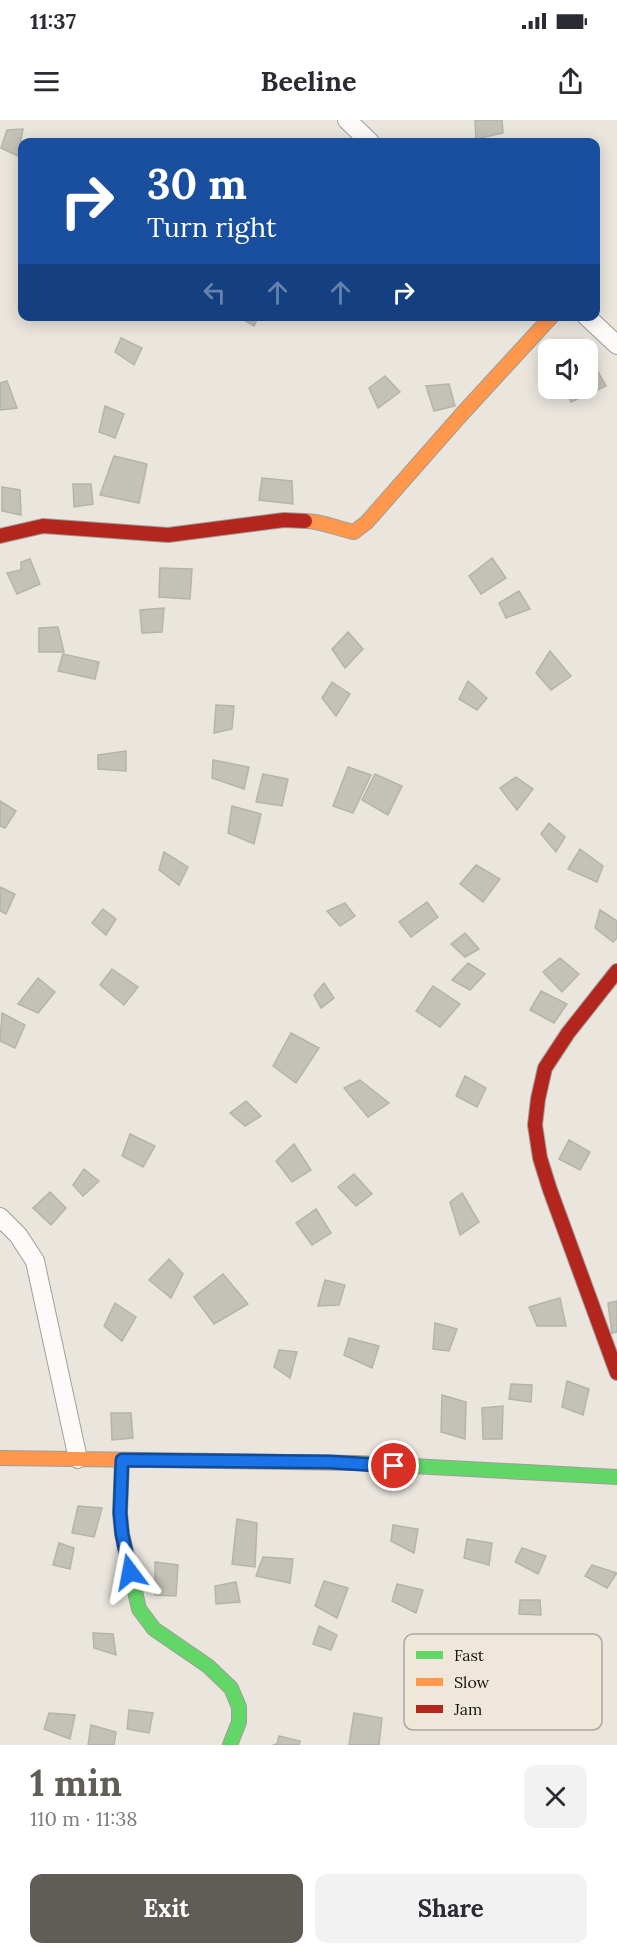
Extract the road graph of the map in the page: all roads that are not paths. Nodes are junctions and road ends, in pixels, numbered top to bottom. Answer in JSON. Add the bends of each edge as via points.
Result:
{"nodes":[{"id":1,"x":347,"y":120,"type":"edge"},
{"id":2,"x":366,"y":138,"type":"edge"},
{"id":3,"x":547,"y":321,"type":"edge"},
{"id":4,"x":592,"y":321,"type":"edge"},
{"id":5,"x":617,"y":345,"type":"edge"},
{"id":6,"x":0,"y":536,"type":"edge"},
{"id":7,"x":617,"y":970,"type":"edge"},
{"id":8,"x":0,"y":1216,"type":"edge"},
{"id":9,"x":617,"y":1373,"type":"edge"},
{"id":10,"x":0,"y":1458,"type":"edge"},
{"id":11,"x":78,"y":1459,"type":"junction"},
{"id":12,"x":122,"y":1460,"type":"junction"},
{"id":13,"x":617,"y":1477,"type":"edge"},
{"id":14,"x":230,"y":1745,"type":"edge"}],
"edges":[{"from":1,"to":2,"type":"street"},
{"from":3,"to":6,"type":"street","via":[[354,532],[318,521],[284,520],[168,535],[43,526]]},
{"from":4,"to":5,"type":"street"},
{"from":7,"to":9,"type":"street","via":[[545,1068],[535,1125],[550,1190]]},
{"from":8,"to":11,"type":"street","via":[[18,1234],[35,1261]]},
{"from":10,"to":11,"type":"street"},
{"from":11,"to":12,"type":"street"},
{"from":12,"to":13,"type":"street","via":[[330,1462]]},
{"from":12,"to":14,"type":"street","via":[[122,1534],[139,1610],[154,1629],[208,1666],[231,1688],[239,1707],[239,1722]]}]}
